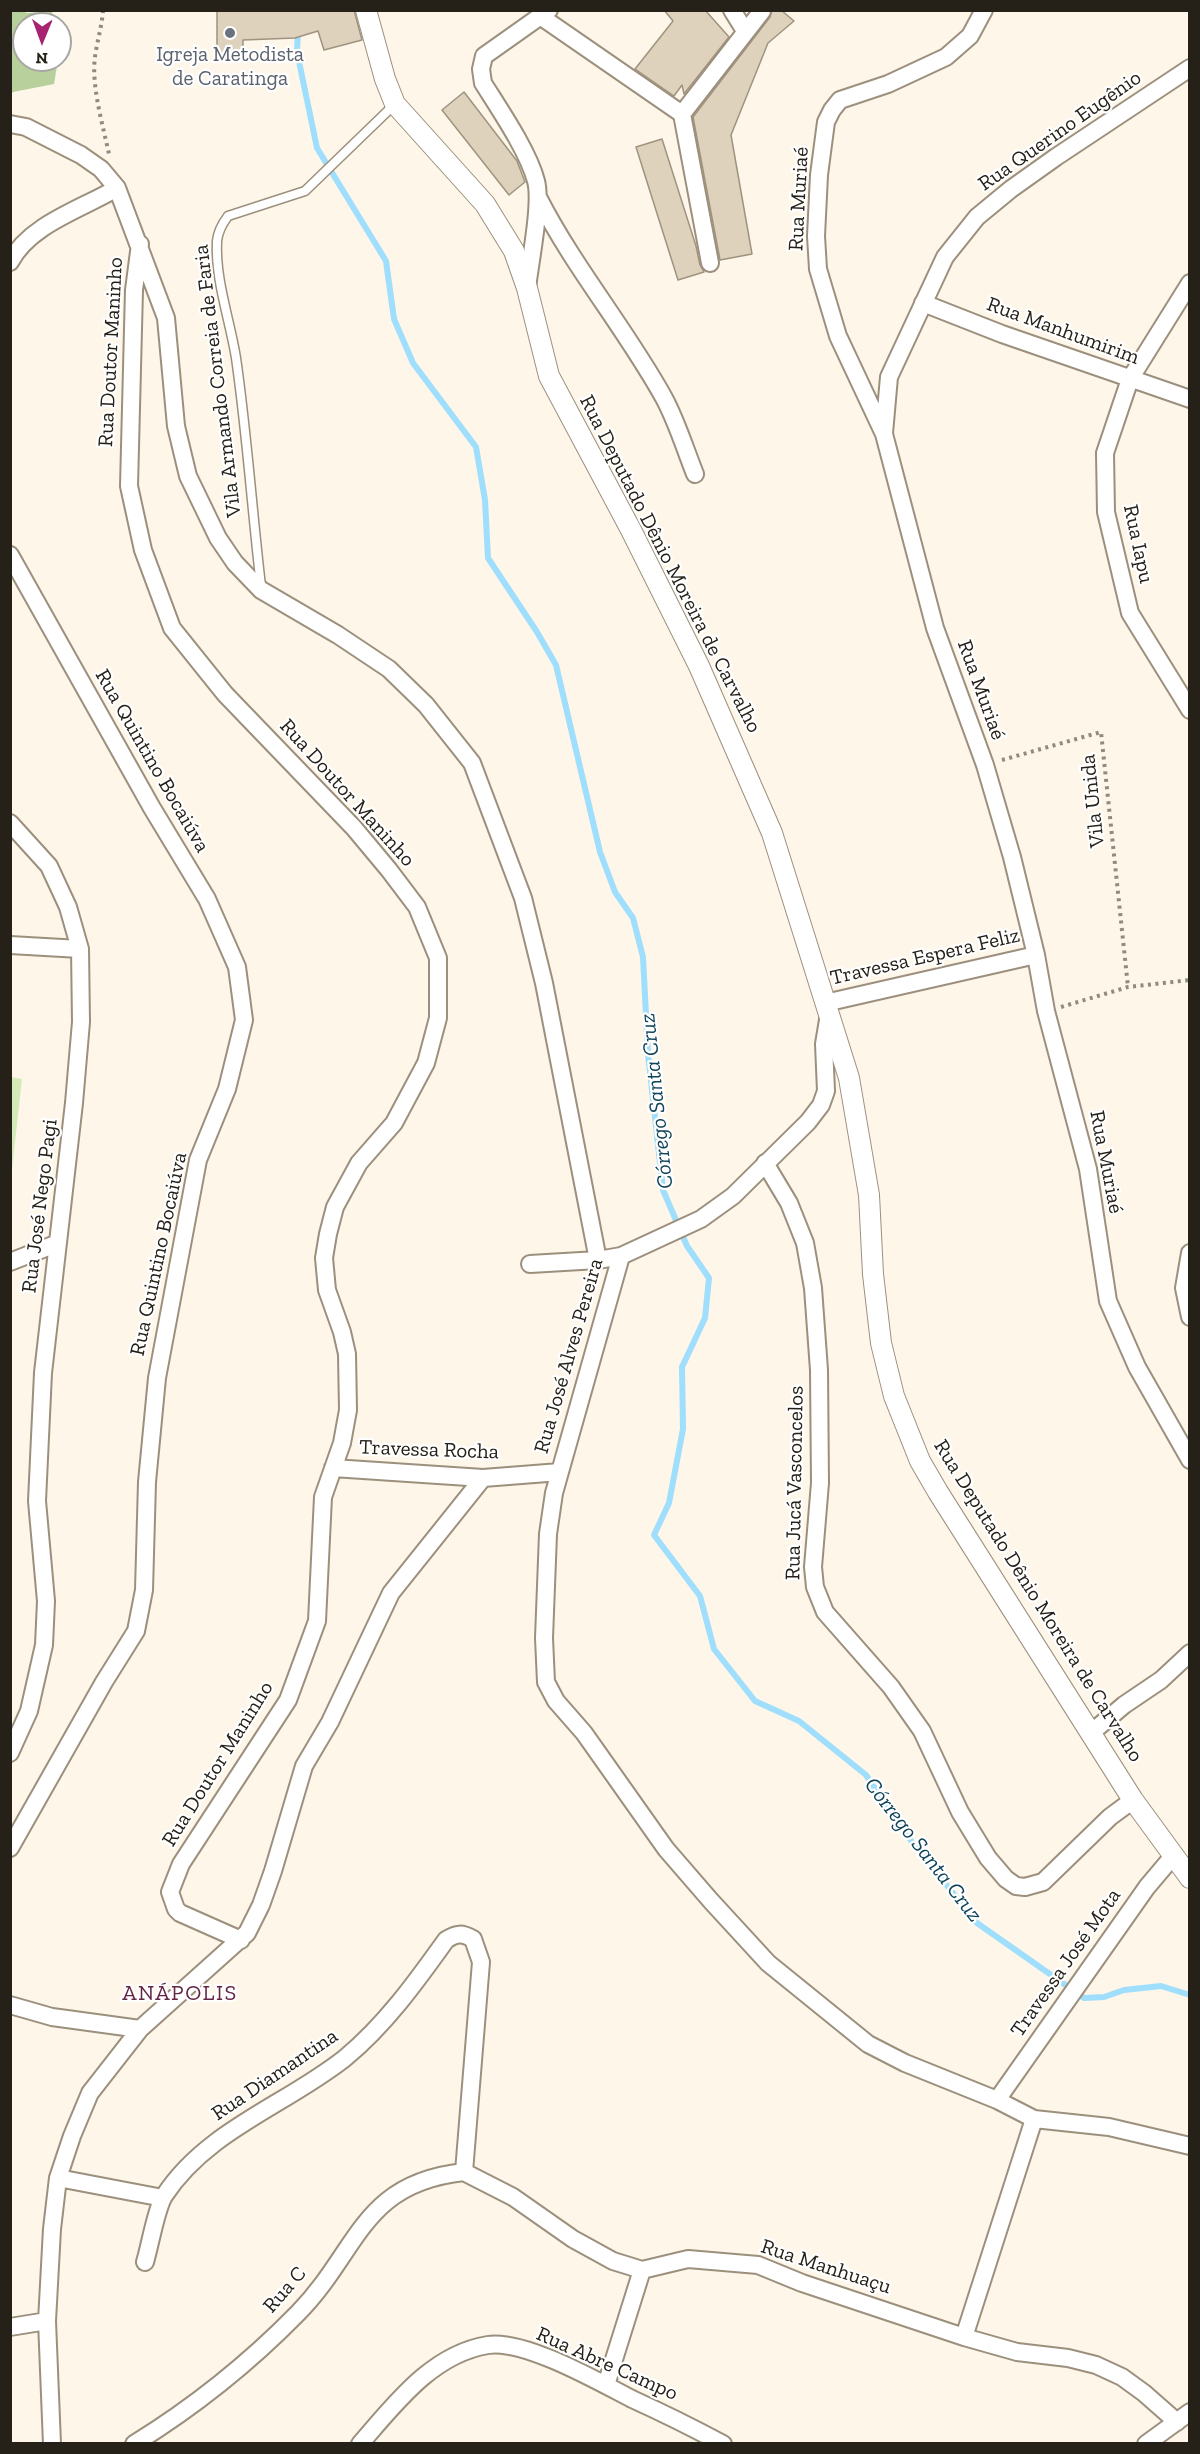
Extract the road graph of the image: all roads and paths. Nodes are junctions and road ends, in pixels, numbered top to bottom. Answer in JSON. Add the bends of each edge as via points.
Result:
{"nodes":[{"id":1,"x":103,"y":10,"type":"edge"},
{"id":2,"x":366,"y":10,"type":"edge"},
{"id":3,"x":732,"y":10,"type":"edge"},
{"id":4,"x":984,"y":10,"type":"edge"},
{"id":5,"x":762,"y":11,"type":"edge"},
{"id":6,"x":544,"y":13,"type":"edge"},
{"id":7,"x":745,"y":31,"type":"junction"},
{"id":8,"x":1190,"y":68,"type":"edge"},
{"id":9,"x":395,"y":104,"type":"junction"},
{"id":10,"x":682,"y":114,"type":"junction"},
{"id":11,"x":10,"y":124,"type":"edge"},
{"id":12,"x":110,"y":155,"type":"dead end"},
{"id":13,"x":117,"y":188,"type":"junction"},
{"id":14,"x":538,"y":197,"type":"junction"},
{"id":15,"x":140,"y":244,"type":"junction"},
{"id":16,"x":10,"y":262,"type":"edge"},
{"id":17,"x":710,"y":263,"type":"dead end"},
{"id":18,"x":1190,"y":283,"type":"edge"},
{"id":19,"x":527,"y":288,"type":"junction"},
{"id":20,"x":923,"y":303,"type":"junction"},
{"id":21,"x":1130,"y":379,"type":"junction"},
{"id":22,"x":1190,"y":399,"type":"edge"},
{"id":23,"x":884,"y":434,"type":"junction"},
{"id":24,"x":695,"y":474,"type":"dead end"},
{"id":25,"x":10,"y":555,"type":"edge"},
{"id":26,"x":261,"y":590,"type":"junction"},
{"id":27,"x":1190,"y":710,"type":"edge"},
{"id":28,"x":985,"y":765,"type":"junction"},
{"id":29,"x":10,"y":823,"type":"edge"},
{"id":30,"x":10,"y":945,"type":"edge"},
{"id":31,"x":80,"y":949,"type":"junction"},
{"id":32,"x":1036,"y":955,"type":"junction"},
{"id":33,"x":1190,"y":980,"type":"edge"},
{"id":34,"x":1128,"y":987,"type":"junction"},
{"id":35,"x":827,"y":1008,"type":"junction"},
{"id":36,"x":1046,"y":1011,"type":"junction"},
{"id":37,"x":765,"y":1163,"type":"junction"},
{"id":38,"x":58,"y":1243,"type":"junction"},
{"id":39,"x":1190,"y":1253,"type":"edge"},
{"id":40,"x":621,"y":1256,"type":"junction"},
{"id":41,"x":598,"y":1260,"type":"junction"},
{"id":42,"x":10,"y":1262,"type":"edge"},
{"id":43,"x":530,"y":1264,"type":"dead end"},
{"id":44,"x":1190,"y":1317,"type":"edge"},
{"id":45,"x":1190,"y":1460,"type":"edge"},
{"id":46,"x":333,"y":1468,"type":"junction"},
{"id":47,"x":560,"y":1472,"type":"junction"},
{"id":48,"x":483,"y":1478,"type":"junction"},
{"id":49,"x":1190,"y":1653,"type":"edge"},
{"id":50,"x":1091,"y":1733,"type":"junction"},
{"id":51,"x":10,"y":1753,"type":"edge"},
{"id":52,"x":1133,"y":1800,"type":"junction"},
{"id":53,"x":10,"y":1848,"type":"edge"},
{"id":54,"x":1174,"y":1855,"type":"junction"},
{"id":55,"x":1190,"y":1878,"type":"edge"},
{"id":56,"x":241,"y":1940,"type":"junction"},
{"id":57,"x":10,"y":2005,"type":"edge"},
{"id":58,"x":140,"y":2029,"type":"junction"},
{"id":59,"x":998,"y":2100,"type":"junction"},
{"id":60,"x":1034,"y":2119,"type":"junction"},
{"id":61,"x":1190,"y":2146,"type":"edge"},
{"id":62,"x":464,"y":2172,"type":"junction"},
{"id":63,"x":58,"y":2178,"type":"junction"},
{"id":64,"x":163,"y":2198,"type":"junction"},
{"id":65,"x":145,"y":2262,"type":"dead end"},
{"id":66,"x":642,"y":2270,"type":"junction"},
{"id":67,"x":47,"y":2321,"type":"junction"},
{"id":68,"x":10,"y":2327,"type":"edge"},
{"id":69,"x":964,"y":2337,"type":"junction"},
{"id":70,"x":606,"y":2385,"type":"junction"},
{"id":71,"x":1183,"y":2417,"type":"edge"},
{"id":72,"x":1150,"y":2442,"type":"edge"},
{"id":73,"x":52,"y":2444,"type":"edge"},
{"id":74,"x":134,"y":2444,"type":"edge"},
{"id":75,"x":360,"y":2444,"type":"edge"},
{"id":76,"x":723,"y":2444,"type":"edge"}],
"edges":[{"from":1,"to":12,"type":"path","via":[[94,58],[98,101]]},
{"from":2,"to":9,"type":"street","name":"Rua Deputado Dênio Moreira de Carvalho"},
{"from":3,"to":7,"type":"street"},
{"from":4,"to":23,"type":"street","name":"Rua Muriaé","via":[[970,36],[946,57],[888,84],[840,100],[826,122],[819,175],[818,269],[837,336]]},
{"from":5,"to":7,"type":"street"},
{"from":6,"to":10,"type":"street"},
{"from":6,"to":14,"type":"street","via":[[484,56],[481,69],[483,83],[528,162]]},
{"from":7,"to":10,"type":"street"},
{"from":8,"to":20,"type":"street","name":"Rua Querino Eugênio","via":[[1056,157],[977,217],[945,257]]},
{"from":9,"to":19,"type":"street","name":"Rua Deputado Dênio Moreira de Carvalho","via":[[484,204],[514,251]]},
{"from":9,"to":26,"type":"lane","name":"Vila Armando Correia de Faria","via":[[305,191],[228,216],[220,227],[218,262],[243,408]]},
{"from":10,"to":17,"type":"street"},
{"from":11,"to":13,"type":"street","name":"Rua Doutor Maninho","via":[[81,154]]},
{"from":13,"to":15,"type":"street","name":"Rua Doutor Maninho"},
{"from":13,"to":16,"type":"street","via":[[31,237]]},
{"from":14,"to":19,"type":"street"},
{"from":14,"to":24,"type":"street","via":[[586,280],[665,400]]},
{"from":15,"to":26,"type":"street","name":"Rua José Alves Pereira","via":[[166,318],[176,426],[188,476],[218,538]]},
{"from":15,"to":46,"type":"street","name":"Rua Doutor Maninho","via":[[130,376],[129,486],[143,550],[172,628],[225,694],[354,828],[389,870],[417,907],[438,958],[438,1018],[426,1062],[394,1123],[359,1163],[335,1208],[328,1234],[324,1258],[327,1290],[347,1354],[348,1410]]},
{"from":18,"to":21,"type":"street","name":"Rua Iapu"},
{"from":19,"to":35,"type":"street","name":"Rua Deputado Dênio Moreira de Carvalho","via":[[549,376],[699,666],[767,823]]},
{"from":20,"to":21,"type":"street","name":"Rua Manhumirim"},
{"from":20,"to":23,"type":"street","name":"Rua Querino Eugênio","via":[[890,377]]},
{"from":21,"to":22,"type":"street","name":"Rua Manhumirim"},
{"from":21,"to":27,"type":"street","name":"Rua Iapu","via":[[1105,453],[1106,512],[1130,613]]},
{"from":23,"to":28,"type":"street","name":"Rua Muriaé","via":[[935,628]]},
{"from":25,"to":53,"type":"street","name":"Rua Quintino Bocaiúva","via":[[207,899],[237,967],[244,1020],[227,1089],[198,1160],[157,1378],[147,1482],[144,1590],[136,1631]]},
{"from":26,"to":41,"type":"street","name":"Rua José Alves Pereira","via":[[388,669],[426,705],[472,763],[523,898],[544,983]]},
{"from":28,"to":32,"type":"street","name":"Rua Muriaé"},
{"from":28,"to":34,"type":"path","name":"Vila Unida","via":[[1101,732]]},
{"from":29,"to":31,"type":"street","name":"Rua José Nego Pagi","via":[[49,866],[68,907]]},
{"from":30,"to":31,"type":"street"},
{"from":31,"to":38,"type":"street","name":"Rua José Nego Pagi","via":[[81,1022]]},
{"from":32,"to":35,"type":"street","name":"Travessa Espera Feliz"},
{"from":32,"to":36,"type":"street","name":"Rua Muriaé"},
{"from":33,"to":34,"type":"path"},
{"from":34,"to":36,"type":"path"},
{"from":35,"to":37,"type":"street","via":[[826,1091],[821,1105]]},
{"from":35,"to":50,"type":"street","name":"Rua Deputado Dênio Moreira de Carvalho","via":[[849,1078],[861,1142],[881,1342],[897,1405],[920,1461],[938,1492]]},
{"from":36,"to":45,"type":"street","name":"Rua Muriaé","via":[[1088,1169],[1108,1301],[1137,1367]]},
{"from":37,"to":40,"type":"street","via":[[733,1196],[700,1219]]},
{"from":37,"to":52,"type":"street","name":"Rua Jucá Vasconcelos","via":[[789,1203],[805,1243],[813,1288],[819,1370],[820,1483],[813,1567],[815,1587],[825,1612],[891,1687],[916,1722],[960,1812],[988,1858],[1016,1886],[1043,1882]]},
{"from":38,"to":42,"type":"street"},
{"from":38,"to":51,"type":"street","name":"Rua José Nego Pagi","via":[[43,1373],[38,1469],[46,1601],[44,1645],[29,1711]]},
{"from":39,"to":44,"type":"street","via":[[1184,1288]]},
{"from":40,"to":41,"type":"street","name":"Rua José Alves Pereira"},
{"from":40,"to":47,"type":"street","name":"Rua José Alves Pereira"},
{"from":41,"to":43,"type":"street"},
{"from":46,"to":48,"type":"street","name":"Travessa Rocha"},
{"from":46,"to":56,"type":"street","name":"Rua Doutor Maninho","via":[[323,1497],[317,1621],[288,1700],[181,1864],[170,1892],[180,1913]]},
{"from":47,"to":48,"type":"street","name":"Travessa Rocha"},
{"from":47,"to":59,"type":"street","name":"Rua José Alves Pereira","via":[[548,1534],[544,1627],[546,1682],[556,1701],[584,1733],[666,1849],[768,1963],[868,2044]]},
{"from":48,"to":56,"type":"street","via":[[391,1593],[335,1712],[303,1766],[261,1905]]},
{"from":49,"to":50,"type":"street"},
{"from":50,"to":52,"type":"street","name":"Rua Deputado Dênio Moreira de Carvalho"},
{"from":52,"to":54,"type":"street","name":"Rua Deputado Dênio Moreira de Carvalho"},
{"from":54,"to":55,"type":"street","name":"Rua Deputado Dênio Moreira de Carvalho"},
{"from":54,"to":59,"type":"street","name":"Travessa José Mota","via":[[1147,1887]]},
{"from":56,"to":58,"type":"street"},
{"from":57,"to":58,"type":"street","via":[[52,2017]]},
{"from":58,"to":63,"type":"street","via":[[90,2093]]},
{"from":59,"to":60,"type":"street","name":"Rua José Alves Pereira"},
{"from":60,"to":61,"type":"street","name":"Rua José Alves Pereira","via":[[1110,2127]]},
{"from":60,"to":69,"type":"street"},
{"from":62,"to":64,"type":"street","name":"Rua Diamantina","via":[[481,1962],[473,1939],[463,1933],[446,1940],[400,2001],[345,2058],[207,2149]]},
{"from":62,"to":66,"type":"street","via":[[513,2197],[573,2239],[613,2261]]},
{"from":62,"to":74,"type":"street","name":"Rua C","via":[[442,2175],[391,2196],[371,2214],[301,2311],[256,2355]]},
{"from":63,"to":64,"type":"street"},
{"from":63,"to":67,"type":"street"},
{"from":64,"to":65,"type":"street","name":"Rua Diamantina"},
{"from":66,"to":69,"type":"street","name":"Rua Manhuaçu","via":[[688,2259],[758,2265]]},
{"from":66,"to":70,"type":"street"},
{"from":67,"to":68,"type":"street"},
{"from":67,"to":73,"type":"street"},
{"from":69,"to":71,"type":"street","name":"Rua Manhuaçu","via":[[1017,2352],[1096,2365]]},
{"from":70,"to":75,"type":"street","name":"Rua Abre Campo","via":[[550,2359],[489,2344],[429,2370]]},
{"from":70,"to":76,"type":"street","name":"Rua Abre Campo"},
{"from":71,"to":72,"type":"street"}]}
